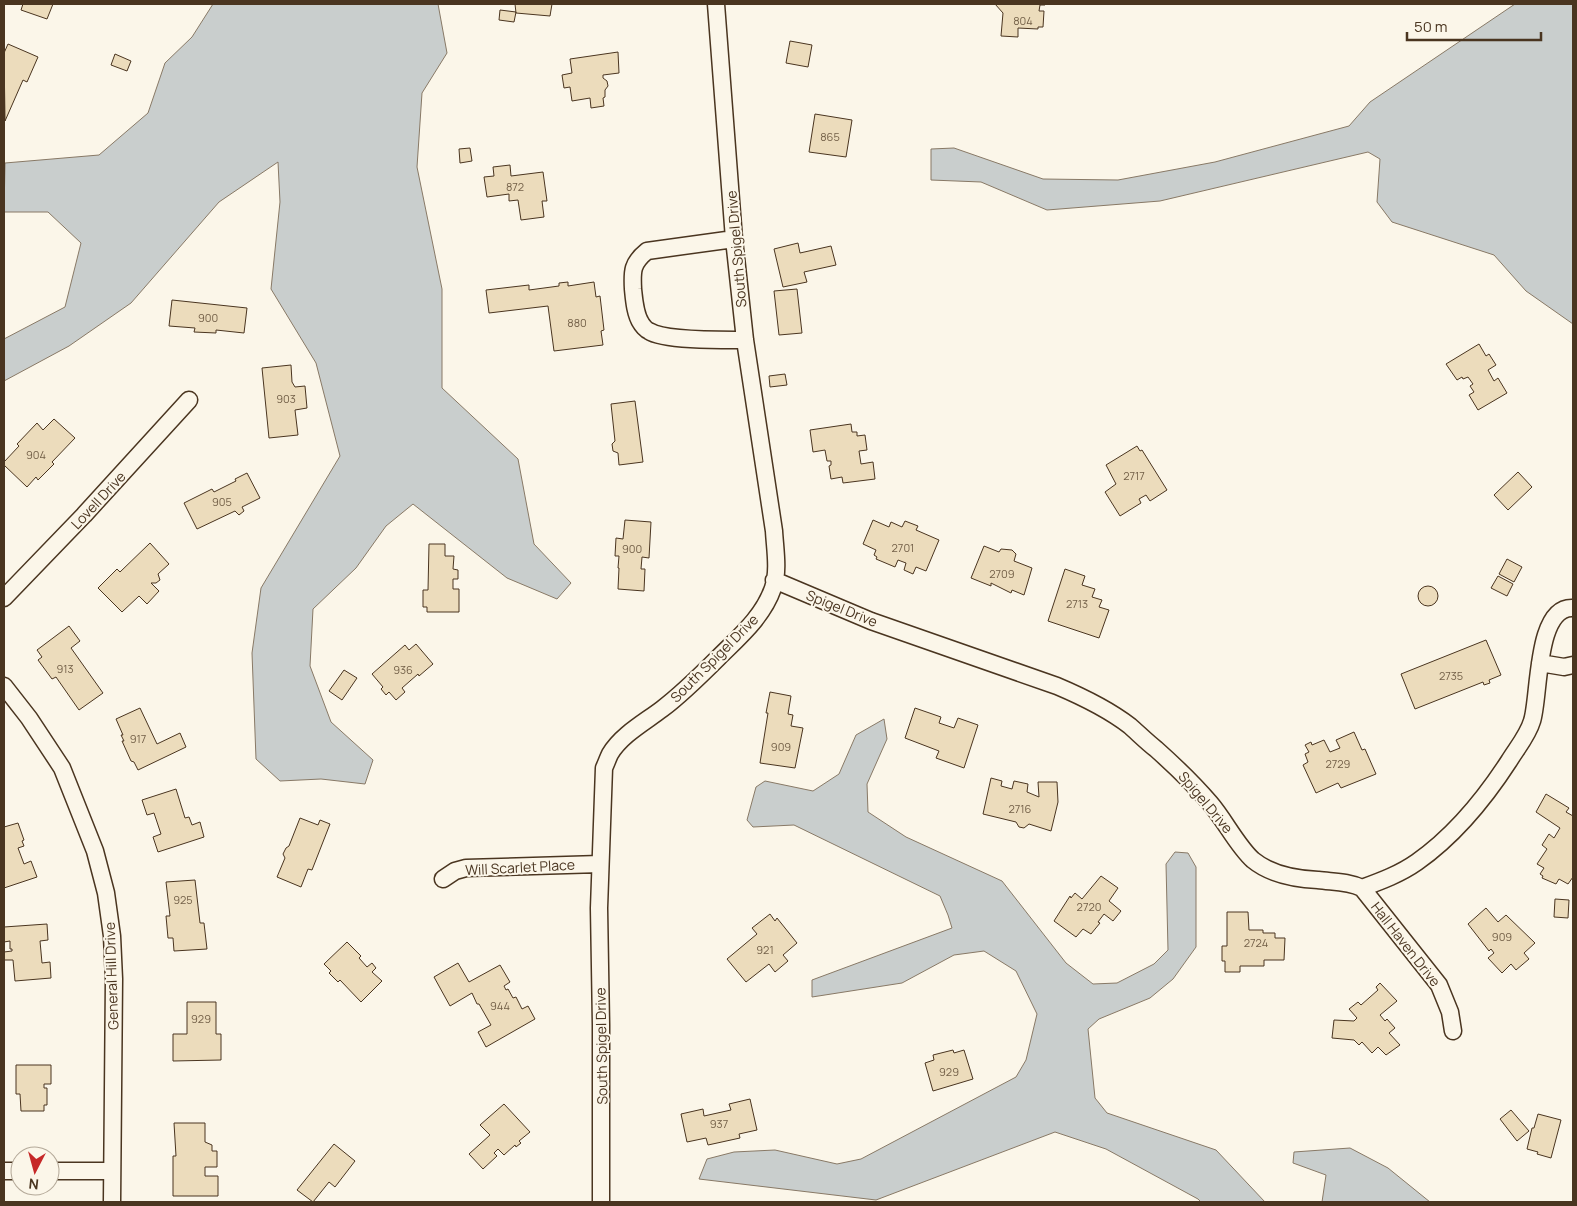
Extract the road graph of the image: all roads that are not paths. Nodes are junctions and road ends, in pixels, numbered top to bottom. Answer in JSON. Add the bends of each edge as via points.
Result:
{"nodes":[{"id":1,"x":716,"y":4,"type":"edge"},
{"id":2,"x":734,"y":239,"type":"junction"},
{"id":3,"x":745,"y":340,"type":"junction"},
{"id":4,"x":190,"y":400,"type":"dead end"},
{"id":5,"x":774,"y":580,"type":"junction"},
{"id":6,"x":4,"y":598,"type":"edge"},
{"id":7,"x":1573,"y":608,"type":"edge"},
{"id":8,"x":1540,"y":662,"type":"junction"},
{"id":9,"x":1573,"y":665,"type":"edge"},
{"id":10,"x":4,"y":686,"type":"edge"},
{"id":11,"x":600,"y":864,"type":"junction"},
{"id":12,"x":442,"y":879,"type":"dead end"},
{"id":13,"x":1362,"y":888,"type":"junction"},
{"id":14,"x":1453,"y":1031,"type":"dead end"},
{"id":15,"x":60,"y":1171,"type":"edge"},
{"id":16,"x":112,"y":1171,"type":"junction"},
{"id":17,"x":112,"y":1202,"type":"edge"},
{"id":18,"x":601,"y":1202,"type":"edge"}],
"edges":[{"from":1,"to":2,"type":"street","name":"South Spigel Drive"},
{"from":2,"to":3,"type":"street","name":"South Spigel Drive"},
{"from":2,"to":3,"type":"street","via":[[647,251],[633,267],[633,289],[637,316],[648,331],[702,340]]},
{"from":3,"to":5,"type":"street","name":"South Spigel Drive","via":[[774,531]]},
{"from":4,"to":6,"type":"street","name":"Lovell Drive"},
{"from":5,"to":11,"type":"street","name":"South Spigel Drive","via":[[765,604],[752,624],[696,680],[619,742],[610,754],[604,768]]},
{"from":5,"to":13,"type":"street","name":"Spigel Drive","via":[[871,620],[1081,696],[1131,727],[1196,786],[1253,860],[1269,870],[1287,875],[1352,883]]},
{"from":7,"to":8,"type":"street","via":[[1556,614]]},
{"from":8,"to":9,"type":"street"},
{"from":8,"to":13,"type":"street","via":[[1532,722],[1494,783],[1440,844],[1416,863]]},
{"from":10,"to":16,"type":"street","name":"General Hill Drive","via":[[62,768],[95,851],[106,893],[114,979]]},
{"from":11,"to":12,"type":"street","name":"Will Scarlet Place","via":[[466,868]]},
{"from":11,"to":18,"type":"street","name":"South Spigel Drive"},
{"from":13,"to":14,"type":"street","name":"Hall Haven Drive","via":[[1439,985],[1450,1012]]},
{"from":15,"to":16,"type":"street"},
{"from":16,"to":17,"type":"street","name":"General Hill Drive"}]}
